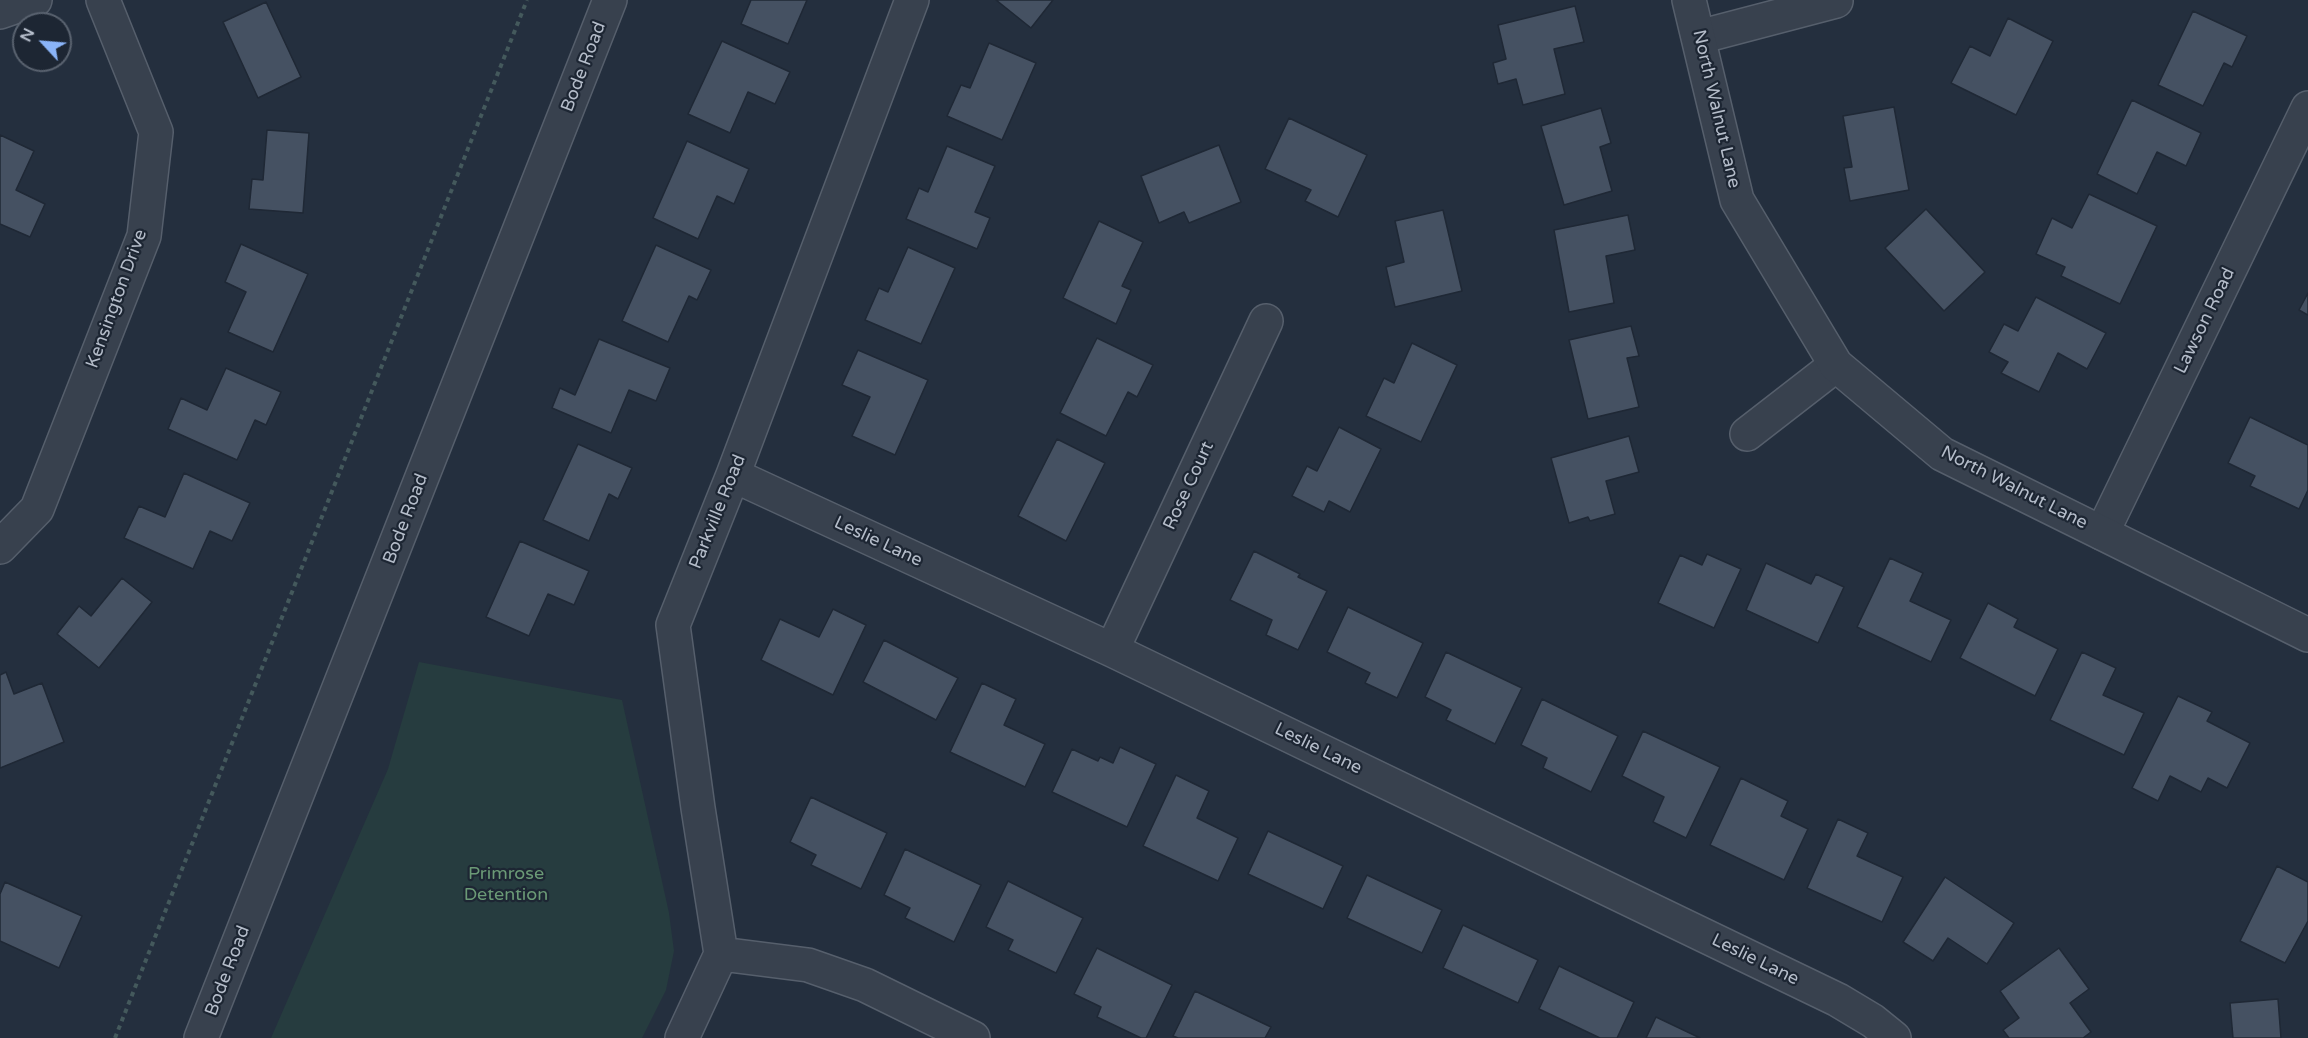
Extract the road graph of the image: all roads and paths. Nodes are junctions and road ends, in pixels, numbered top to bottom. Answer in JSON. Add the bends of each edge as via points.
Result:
{"nodes":[{"id":1,"x":35,"y":0,"type":"edge"},
{"id":2,"x":103,"y":0,"type":"edge"},
{"id":3,"x":527,"y":0,"type":"edge"},
{"id":4,"x":610,"y":0,"type":"edge"},
{"id":5,"x":912,"y":0,"type":"edge"},
{"id":6,"x":1689,"y":0,"type":"edge"},
{"id":7,"x":1836,"y":1,"type":"edge"},
{"id":8,"x":0,"y":12,"type":"edge"},
{"id":9,"x":1699,"y":37,"type":"junction"},
{"id":10,"x":2308,"y":108,"type":"edge"},
{"id":11,"x":2299,"y":148,"type":"edge"},
{"id":12,"x":1266,"y":321,"type":"dead end"},
{"id":13,"x":1836,"y":365,"type":"junction"},
{"id":14,"x":1747,"y":435,"type":"dead end"},
{"id":15,"x":733,"y":475,"type":"junction"},
{"id":16,"x":2102,"y":533,"type":"junction"},
{"id":17,"x":0,"y":547,"type":"edge"},
{"id":18,"x":2308,"y":635,"type":"edge"},
{"id":19,"x":1112,"y":650,"type":"junction"},
{"id":20,"x":721,"y":954,"type":"junction"},
{"id":21,"x":115,"y":1038,"type":"edge"},
{"id":22,"x":201,"y":1038,"type":"edge"},
{"id":23,"x":682,"y":1038,"type":"edge"},
{"id":24,"x":973,"y":1038,"type":"edge"},
{"id":25,"x":1894,"y":1038,"type":"edge"}],
"edges":[{"from":1,"to":8,"type":"street"},
{"from":2,"to":17,"type":"street","name":"Kensington Drive","via":[[156,132],[144,236],[37,509]]},
{"from":3,"to":21,"type":"path"},
{"from":4,"to":22,"type":"street","name":"Bode Road"},
{"from":5,"to":15,"type":"street","name":"Parkville Road"},
{"from":6,"to":9,"type":"street","name":"North Walnut Lane"},
{"from":7,"to":9,"type":"street"},
{"from":9,"to":13,"type":"street","name":"North Walnut Lane","via":[[1737,200]]},
{"from":10,"to":11,"type":"street","name":"Lawson Road"},
{"from":11,"to":16,"type":"street","name":"Lawson Road"},
{"from":12,"to":19,"type":"street","name":"Rose Court"},
{"from":13,"to":14,"type":"street"},
{"from":13,"to":16,"type":"street","name":"North Walnut Lane","via":[[1942,454]]},
{"from":15,"to":19,"type":"street","name":"Leslie Lane"},
{"from":15,"to":20,"type":"street","name":"Parkville Road","via":[[673,625]]},
{"from":16,"to":18,"type":"street","name":"North Walnut Lane"},
{"from":19,"to":25,"type":"street","name":"Leslie Lane","via":[[1838,1000]]},
{"from":20,"to":23,"type":"street"},
{"from":20,"to":24,"type":"street","via":[[808,965],[865,985]]}]}
